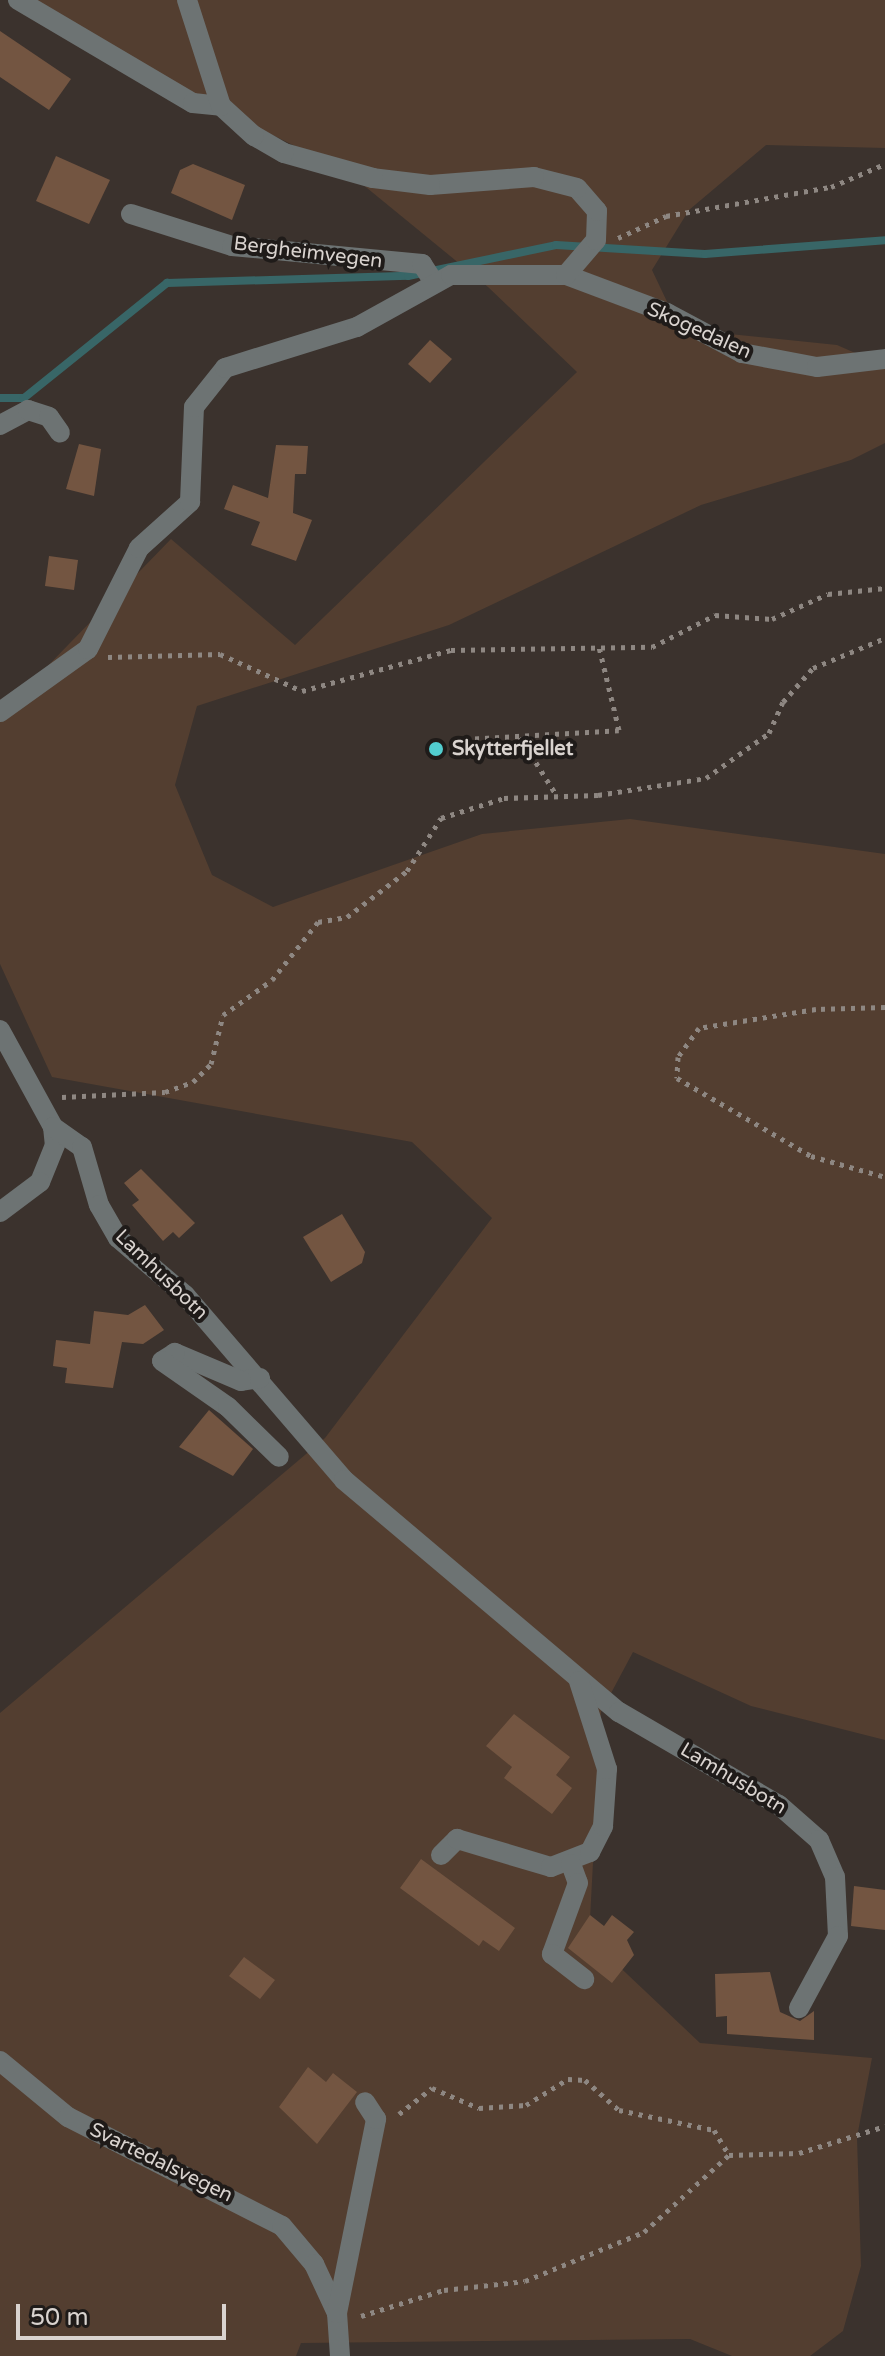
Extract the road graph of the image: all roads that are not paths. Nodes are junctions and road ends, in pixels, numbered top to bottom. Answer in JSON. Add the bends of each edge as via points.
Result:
{"nodes":[{"id":1,"x":18,"y":0,"type":"edge"},
{"id":2,"x":187,"y":0,"type":"edge"},
{"id":3,"x":221,"y":106,"type":"junction"},
{"id":4,"x":131,"y":214,"type":"dead end"},
{"id":5,"x":566,"y":275,"type":"junction"},
{"id":6,"x":433,"y":281,"type":"junction"},
{"id":7,"x":885,"y":359,"type":"edge"},
{"id":8,"x":0,"y":425,"type":"edge"},
{"id":9,"x":60,"y":433,"type":"dead end"},
{"id":10,"x":0,"y":712,"type":"edge"},
{"id":11,"x":0,"y":1030,"type":"edge"},
{"id":12,"x":53,"y":1127,"type":"junction"},
{"id":13,"x":0,"y":1212,"type":"edge"},
{"id":14,"x":260,"y":1378,"type":"junction"},
{"id":15,"x":279,"y":1457,"type":"dead end"},
{"id":16,"x":573,"y":1671,"type":"junction"},
{"id":17,"x":441,"y":1855,"type":"dead end"},
{"id":18,"x":571,"y":1864,"type":"junction"},
{"id":19,"x":584,"y":1979,"type":"dead end"},
{"id":20,"x":799,"y":2008,"type":"dead end"},
{"id":21,"x":0,"y":2061,"type":"edge"},
{"id":22,"x":365,"y":2102,"type":"dead end"},
{"id":23,"x":338,"y":2320,"type":"junction"},
{"id":24,"x":340,"y":2356,"type":"edge"}],
"edges":[{"from":1,"to":3,"type":"street","via":[[193,103]]},
{"from":2,"to":3,"type":"street"},
{"from":3,"to":5,"type":"street","via":[[284,153],[373,178],[445,185],[534,177],[577,188],[597,211],[592,250]]},
{"from":4,"to":6,"type":"street","name":"Bergheimvegen","via":[[232,246],[422,264]]},
{"from":5,"to":6,"type":"street","via":[[465,273]]},
{"from":5,"to":7,"type":"street","name":"Skogedalen","via":[[667,313],[742,353],[817,367]]},
{"from":6,"to":10,"type":"street","via":[[335,336],[236,361],[204,390],[193,419],[193,497],[139,548],[88,649]]},
{"from":8,"to":9,"type":"street","via":[[28,410],[49,417]]},
{"from":11,"to":12,"type":"street"},
{"from":12,"to":13,"type":"street","via":[[49,1169]]},
{"from":12,"to":14,"type":"street","name":"Lamhusbotn","via":[[82,1147],[99,1205],[118,1238],[185,1295]]},
{"from":14,"to":15,"type":"street","via":[[241,1381],[175,1353],[162,1361],[228,1407]]},
{"from":14,"to":16,"type":"street","name":"Lamhusbotn","via":[[344,1480]]},
{"from":16,"to":18,"type":"street","via":[[607,1769],[598,1842]]},
{"from":16,"to":20,"type":"street","name":"Lamhusbotn","via":[[619,1712],[779,1805],[819,1840],[835,1877],[838,1936]]},
{"from":17,"to":18,"type":"street","via":[[449,1843],[469,1839],[551,1867]]},
{"from":18,"to":19,"type":"street","via":[[578,1883],[552,1954]]},
{"from":21,"to":23,"type":"street","name":"Svartedalsvegen","via":[[68,2117],[266,2213],[302,2247]]},
{"from":22,"to":23,"type":"street","name":"Svartedalsvegen","via":[[376,2111]]},
{"from":23,"to":24,"type":"street","name":"Svartedalsvegen"}]}
